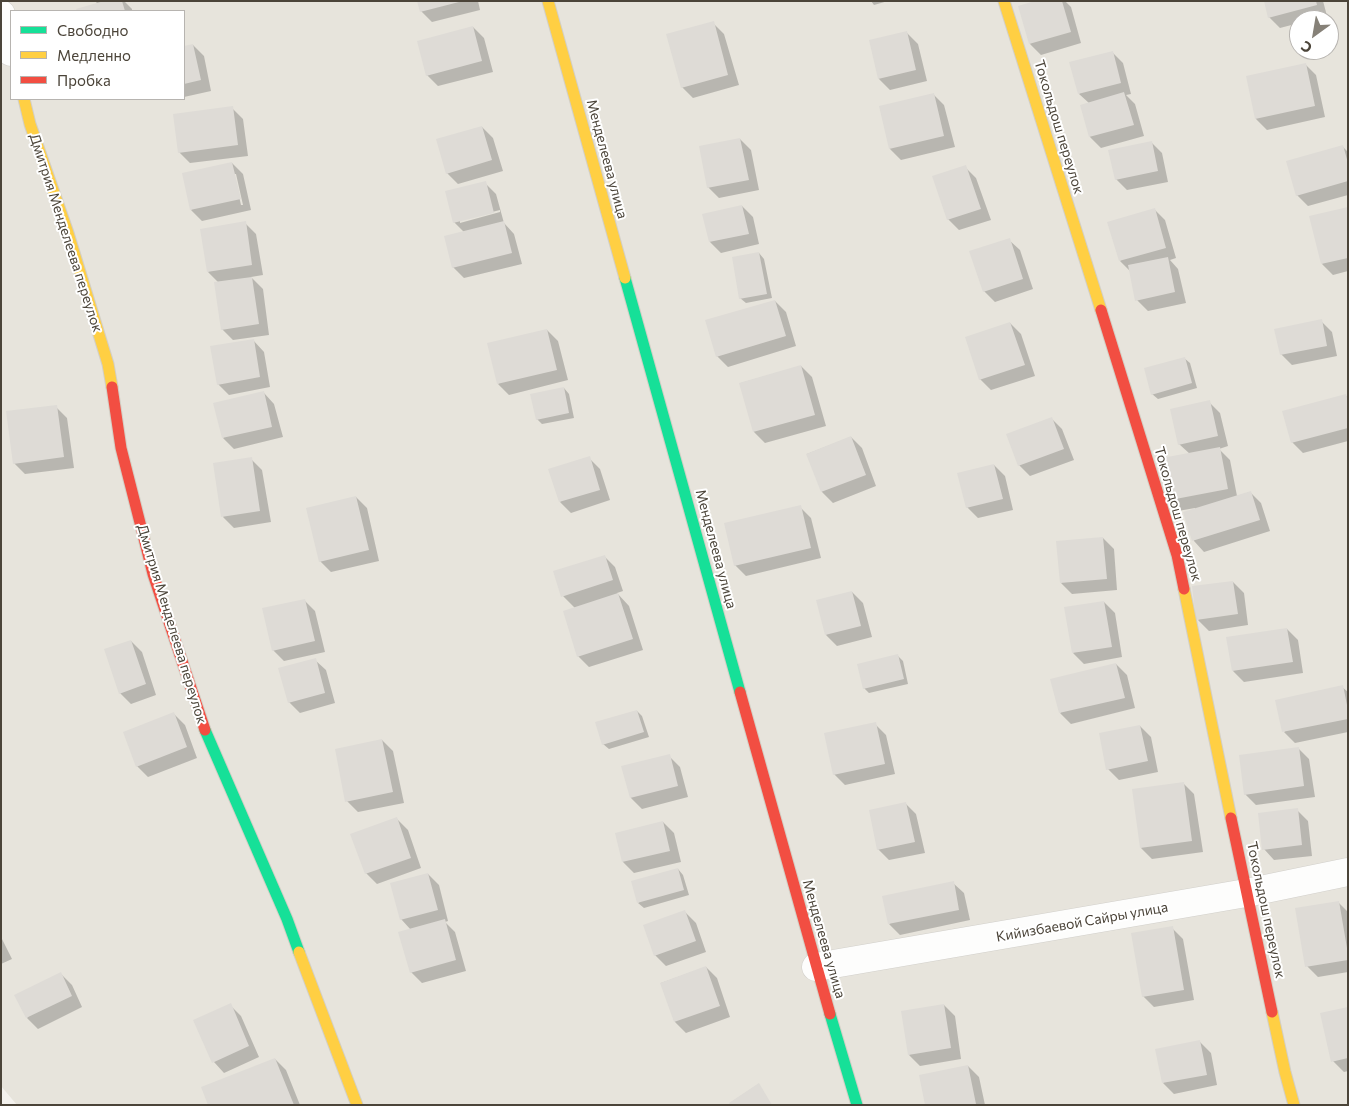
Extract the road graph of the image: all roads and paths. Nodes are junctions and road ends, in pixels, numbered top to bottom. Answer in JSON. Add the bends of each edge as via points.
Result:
{"nodes":[{"id":1,"x":548,"y":1,"type":"edge"},
{"id":2,"x":1004,"y":1,"type":"edge"},
{"id":3,"x":1,"y":14,"type":"edge"},
{"id":4,"x":10,"y":48,"type":"edge"},
{"id":5,"x":24,"y":100,"type":"edge"},
{"id":6,"x":1348,"y":872,"type":"edge"},
{"id":7,"x":1246,"y":894,"type":"junction"},
{"id":8,"x":816,"y":967,"type":"junction"},
{"id":9,"x":357,"y":1105,"type":"edge"},
{"id":10,"x":857,"y":1105,"type":"edge"},
{"id":11,"x":1294,"y":1105,"type":"edge"}],
"edges":[{"from":1,"to":8,"type":"street","name":"Менделеева улица"},
{"from":2,"to":7,"type":"street","name":"Токольдош переулок","via":[[1177,555]]},
{"from":3,"to":4,"type":"street"},
{"from":5,"to":9,"type":"street","name":"Дмитрия Менделеева переулок","via":[[108,364],[121,448],[149,556],[196,702],[208,738],[287,919]]},
{"from":6,"to":7,"type":"street","name":"Кийизбаевой Сайры улица"},
{"from":7,"to":8,"type":"street","name":"Кийизбаевой Сайры улица"},
{"from":7,"to":11,"type":"street","name":"Токольдош переулок"},
{"from":8,"to":10,"type":"street","name":"Менделеева улица"}]}
